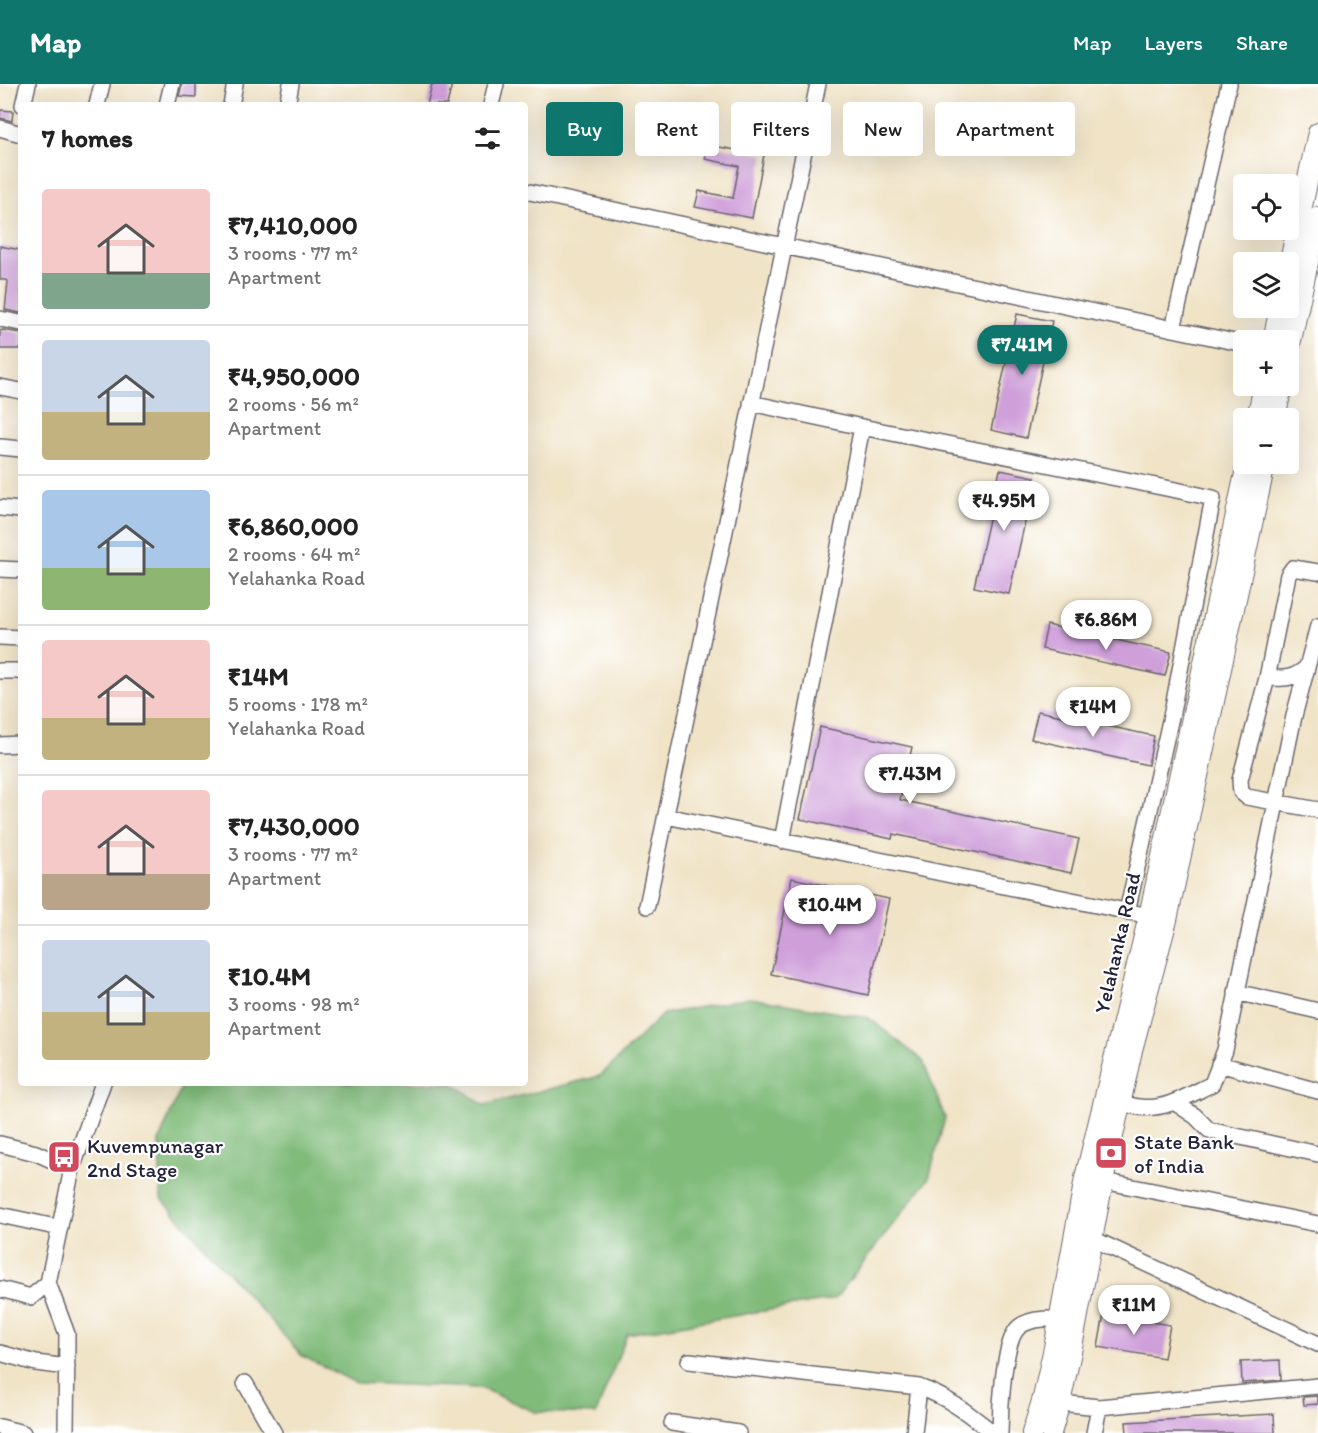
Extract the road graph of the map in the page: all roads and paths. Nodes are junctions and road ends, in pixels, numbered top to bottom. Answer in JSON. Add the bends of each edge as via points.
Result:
{"nodes":[{"id":1,"x":28,"y":84,"type":"edge"},
{"id":2,"x":102,"y":84,"type":"edge"},
{"id":3,"x":172,"y":84,"type":"edge"},
{"id":4,"x":235,"y":84,"type":"edge"},
{"id":5,"x":291,"y":84,"type":"edge"},
{"id":6,"x":496,"y":84,"type":"edge"},
{"id":7,"x":818,"y":84,"type":"edge"},
{"id":8,"x":1229,"y":84,"type":"edge"},
{"id":9,"x":24,"y":102,"type":"edge"},
{"id":10,"x":98,"y":102,"type":"edge"},
{"id":11,"x":167,"y":102,"type":"edge"},
{"id":12,"x":232,"y":102,"type":"edge"},
{"id":13,"x":288,"y":102,"type":"edge"},
{"id":14,"x":492,"y":102,"type":"edge"},
{"id":15,"x":0,"y":128,"type":"edge"},
{"id":16,"x":18,"y":133,"type":"edge"},
{"id":17,"x":1318,"y":133,"type":"edge"},
{"id":18,"x":528,"y":192,"type":"edge"},
{"id":19,"x":1318,"y":217,"type":"edge"},
{"id":20,"x":784,"y":248,"type":"junction"},
{"id":21,"x":1292,"y":252,"type":"edge"},
{"id":22,"x":0,"y":319,"type":"edge"},
{"id":23,"x":18,"y":322,"type":"edge"},
{"id":24,"x":1173,"y":329,"type":"junction"},
{"id":25,"x":1293,"y":330,"type":"edge"},
{"id":26,"x":1233,"y":342,"type":"edge"},
{"id":27,"x":0,"y":387,"type":"edge"},
{"id":28,"x":18,"y":390,"type":"edge"},
{"id":29,"x":751,"y":403,"type":"junction"},
{"id":30,"x":862,"y":427,"type":"junction"},
{"id":31,"x":0,"y":447,"type":"edge"},
{"id":32,"x":18,"y":449,"type":"edge"},
{"id":33,"x":1245,"y":474,"type":"edge"},
{"id":34,"x":1263,"y":474,"type":"edge"},
{"id":35,"x":0,"y":508,"type":"edge"},
{"id":36,"x":18,"y":510,"type":"edge"},
{"id":37,"x":0,"y":569,"type":"edge"},
{"id":38,"x":18,"y":570,"type":"edge"},
{"id":39,"x":1318,"y":572,"type":"edge"},
{"id":40,"x":1318,"y":627,"type":"edge"},
{"id":41,"x":0,"y":637,"type":"edge"},
{"id":42,"x":18,"y":638,"type":"edge"},
{"id":43,"x":1307,"y":667,"type":"junction"},
{"id":44,"x":0,"y":671,"type":"edge"},
{"id":45,"x":18,"y":671,"type":"edge"},
{"id":46,"x":1267,"y":678,"type":"junction"},
{"id":47,"x":1297,"y":703,"type":"junction"},
{"id":48,"x":18,"y":744,"type":"edge"},
{"id":49,"x":0,"y":745,"type":"edge"},
{"id":50,"x":1276,"y":801,"type":"junction"},
{"id":51,"x":1318,"y":810,"type":"edge"},
{"id":52,"x":666,"y":816,"type":"junction"},
{"id":53,"x":782,"y":840,"type":"junction"},
{"id":54,"x":647,"y":906,"type":"dead end"},
{"id":55,"x":1127,"y":912,"type":"junction"},
{"id":56,"x":1158,"y":918,"type":"junction"},
{"id":57,"x":1236,"y":992,"type":"junction"},
{"id":58,"x":1318,"y":1011,"type":"edge"},
{"id":59,"x":1219,"y":1065,"type":"junction"},
{"id":60,"x":102,"y":1086,"type":"edge"},
{"id":61,"x":1318,"y":1091,"type":"edge"},
{"id":62,"x":1113,"y":1100,"type":"junction"},
{"id":63,"x":1174,"y":1102,"type":"junction"},
{"id":64,"x":0,"y":1144,"type":"edge"},
{"id":65,"x":1318,"y":1154,"type":"edge"},
{"id":66,"x":72,"y":1169,"type":"junction"},
{"id":67,"x":1103,"y":1181,"type":"junction"},
{"id":68,"x":0,"y":1215,"type":"edge"},
{"id":69,"x":1318,"y":1224,"type":"edge"},
{"id":70,"x":60,"y":1228,"type":"junction"},
{"id":71,"x":1084,"y":1237,"type":"junction"},
{"id":72,"x":48,"y":1283,"type":"junction"},
{"id":73,"x":0,"y":1289,"type":"edge"},
{"id":74,"x":1068,"y":1320,"type":"junction"},
{"id":75,"x":1318,"y":1344,"type":"edge"},
{"id":76,"x":0,"y":1353,"type":"edge"},
{"id":77,"x":689,"y":1362,"type":"dead end"},
{"id":78,"x":67,"y":1367,"type":"junction"},
{"id":79,"x":245,"y":1383,"type":"dead end"},
{"id":80,"x":1318,"y":1386,"type":"edge"},
{"id":81,"x":919,"y":1387,"type":"junction"},
{"id":82,"x":1060,"y":1403,"type":"junction"},
{"id":83,"x":1099,"y":1407,"type":"junction"},
{"id":84,"x":672,"y":1424,"type":"dead end"},
{"id":85,"x":66,"y":1433,"type":"edge"},
{"id":86,"x":274,"y":1433,"type":"edge"},
{"id":87,"x":738,"y":1433,"type":"edge"},
{"id":88,"x":914,"y":1433,"type":"edge"},
{"id":89,"x":993,"y":1433,"type":"edge"},
{"id":90,"x":1000,"y":1433,"type":"edge"},
{"id":91,"x":1032,"y":1433,"type":"edge"},
{"id":92,"x":1051,"y":1433,"type":"edge"},
{"id":93,"x":1094,"y":1433,"type":"edge"}],
"edges":[{"from":1,"to":9,"type":"street"},
{"from":2,"to":10,"type":"street"},
{"from":3,"to":11,"type":"street"},
{"from":4,"to":12,"type":"street"},
{"from":5,"to":13,"type":"street"},
{"from":6,"to":14,"type":"street"},
{"from":7,"to":20,"type":"street"},
{"from":8,"to":24,"type":"street"},
{"from":15,"to":16,"type":"street"},
{"from":17,"to":21,"type":"main road"},
{"from":18,"to":20,"type":"street"},
{"from":19,"to":25,"type":"main road"},
{"from":20,"to":24,"type":"street"},
{"from":20,"to":29,"type":"street"},
{"from":22,"to":23,"type":"street"},
{"from":24,"to":26,"type":"street"},
{"from":27,"to":28,"type":"street"},
{"from":29,"to":30,"type":"street"},
{"from":29,"to":52,"type":"street"},
{"from":30,"to":53,"type":"street"},
{"from":30,"to":55,"type":"street","via":[[1213,498]]},
{"from":31,"to":32,"type":"street"},
{"from":33,"to":56,"type":"main road","name":"Yelahanka Road"},
{"from":34,"to":56,"type":"main road","name":"Yelahanka Road"},
{"from":35,"to":36,"type":"street"},
{"from":37,"to":38,"type":"street"},
{"from":39,"to":46,"type":"street","via":[[1293,568],[1288,575]]},
{"from":40,"to":43,"type":"street"},
{"from":41,"to":42,"type":"street"},
{"from":43,"to":46,"type":"street","via":[[1298,676]]},
{"from":43,"to":47,"type":"street"},
{"from":44,"to":45,"type":"street"},
{"from":46,"to":47,"type":"street","via":[[1290,689]]},
{"from":46,"to":50,"type":"street","via":[[1240,786],[1247,797]]},
{"from":47,"to":50,"type":"street"},
{"from":48,"to":49,"type":"street"},
{"from":50,"to":51,"type":"street"},
{"from":50,"to":57,"type":"street"},
{"from":52,"to":53,"type":"street"},
{"from":52,"to":54,"type":"street"},
{"from":53,"to":55,"type":"street"},
{"from":55,"to":56,"type":"street"},
{"from":56,"to":62,"type":"main road","name":"Yelahanka Road","via":[[1132,1050]]},
{"from":57,"to":58,"type":"street"},
{"from":57,"to":59,"type":"street"},
{"from":59,"to":61,"type":"street"},
{"from":59,"to":63,"type":"street","via":[[1212,1084]]},
{"from":60,"to":66,"type":"street"},
{"from":62,"to":63,"type":"street","via":[[1142,1108]]},
{"from":62,"to":67,"type":"main road","name":"Yelahanka Road"},
{"from":62,"to":71,"type":"main road","name":"Yelahanka Road","via":[[1085,1178]]},
{"from":63,"to":65,"type":"street","via":[[1209,1130]]},
{"from":64,"to":66,"type":"street"},
{"from":66,"to":70,"type":"street"},
{"from":67,"to":69,"type":"street"},
{"from":67,"to":71,"type":"main road","name":"Yelahanka Road"},
{"from":68,"to":70,"type":"street"},
{"from":70,"to":72,"type":"street"},
{"from":71,"to":74,"type":"main road","name":"Yelahanka Road"},
{"from":71,"to":75,"type":"street"},
{"from":72,"to":73,"type":"street","via":[[31,1297]]},
{"from":72,"to":78,"type":"street","via":[[67,1334]]},
{"from":74,"to":82,"type":"main road","name":"Yelahanka Road"},
{"from":74,"to":90,"type":"street","via":[[1026,1323],[1017,1328],[1005,1370]]},
{"from":74,"to":91,"type":"main road","name":"Yelahanka Road"},
{"from":76,"to":78,"type":"street"},
{"from":77,"to":81,"type":"street"},
{"from":78,"to":85,"type":"street"},
{"from":79,"to":86,"type":"street"},
{"from":80,"to":83,"type":"street"},
{"from":81,"to":88,"type":"street"},
{"from":81,"to":89,"type":"street","via":[[960,1406]]},
{"from":82,"to":83,"type":"street"},
{"from":82,"to":92,"type":"main road","name":"Yelahanka Road"},
{"from":83,"to":93,"type":"street"},
{"from":84,"to":87,"type":"street"}]}
